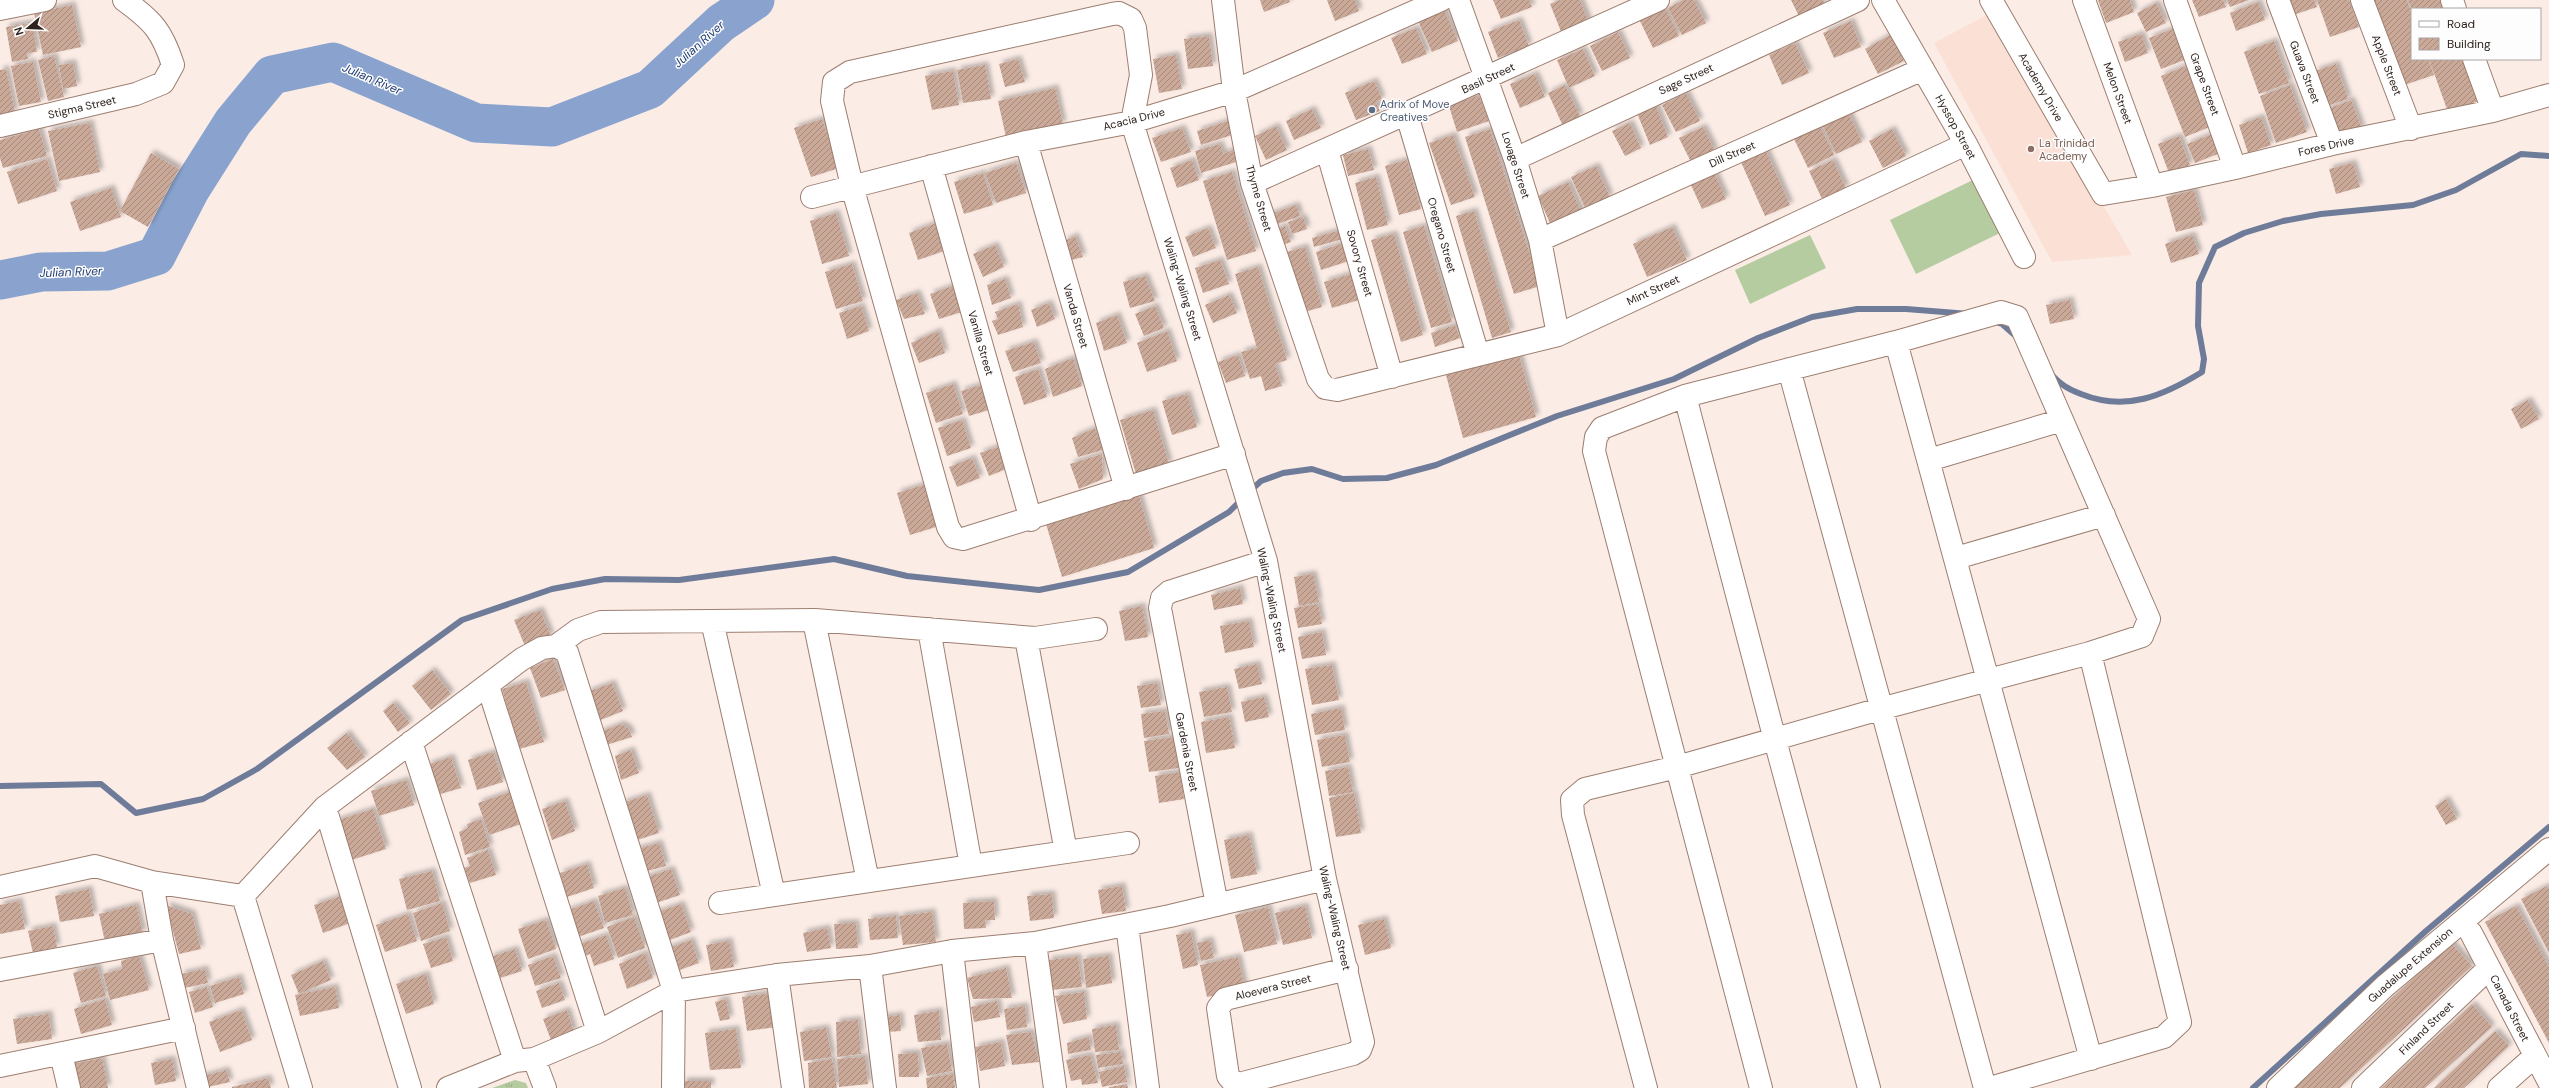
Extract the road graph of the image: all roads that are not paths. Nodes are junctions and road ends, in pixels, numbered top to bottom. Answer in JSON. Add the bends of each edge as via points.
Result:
{"nodes":[{"id":1,"x":45,"y":0,"type":"edge"},
{"id":2,"x":124,"y":0,"type":"edge"},
{"id":3,"x":1223,"y":0,"type":"edge"},
{"id":4,"x":1441,"y":0,"type":"edge"},
{"id":5,"x":1458,"y":0,"type":"edge"},
{"id":6,"x":1658,"y":0,"type":"edge"},
{"id":7,"x":1858,"y":0,"type":"edge"},
{"id":8,"x":1883,"y":0,"type":"edge"},
{"id":9,"x":1991,"y":0,"type":"edge"},
{"id":10,"x":2084,"y":0,"type":"edge"},
{"id":11,"x":2176,"y":0,"type":"edge"},
{"id":12,"x":2278,"y":0,"type":"edge"},
{"id":13,"x":2362,"y":0,"type":"edge"},
{"id":14,"x":0,"y":9,"type":"edge"},
{"id":15,"x":2474,"y":60,"type":"edge"},
{"id":16,"x":1923,"y":69,"type":"junction"},
{"id":17,"x":1487,"y":79,"type":"junction"},
{"id":18,"x":1234,"y":91,"type":"junction"},
{"id":19,"x":2549,"y":95,"type":"edge"},
{"id":20,"x":2493,"y":111,"type":"junction"},
{"id":21,"x":1407,"y":115,"type":"junction"},
{"id":22,"x":1132,"y":122,"type":"junction"},
{"id":23,"x":0,"y":126,"type":"edge"},
{"id":24,"x":2411,"y":129,"type":"junction"},
{"id":25,"x":1026,"y":142,"type":"junction"},
{"id":26,"x":1966,"y":144,"type":"junction"},
{"id":27,"x":2332,"y":144,"type":"junction"},
{"id":28,"x":1327,"y":150,"type":"junction"},
{"id":29,"x":1515,"y":158,"type":"junction"},
{"id":30,"x":931,"y":166,"type":"junction"},
{"id":31,"x":2235,"y":168,"type":"junction"},
{"id":32,"x":1252,"y":183,"type":"junction"},
{"id":33,"x":852,"y":186,"type":"junction"},
{"id":34,"x":2152,"y":186,"type":"junction"},
{"id":35,"x":2103,"y":194,"type":"joint"},
{"id":36,"x":812,"y":197,"type":"dead end"},
{"id":37,"x":1540,"y":240,"type":"junction"},
{"id":38,"x":2024,"y":257,"type":"dead end"},
{"id":39,"x":1558,"y":335,"type":"junction"},
{"id":40,"x":1896,"y":342,"type":"junction"},
{"id":41,"x":1478,"y":355,"type":"junction"},
{"id":42,"x":1790,"y":369,"type":"junction"},
{"id":43,"x":1392,"y":377,"type":"junction"},
{"id":44,"x":1325,"y":388,"type":"joint"},
{"id":45,"x":1686,"y":396,"type":"junction"},
{"id":46,"x":2062,"y":420,"type":"junction"},
{"id":47,"x":1234,"y":454,"type":"junction"},
{"id":48,"x":1928,"y":460,"type":"junction"},
{"id":49,"x":1126,"y":489,"type":"junction"},
{"id":50,"x":2104,"y":514,"type":"junction"},
{"id":51,"x":1031,"y":520,"type":"junction"},
{"id":52,"x":1956,"y":558,"type":"junction"},
{"id":53,"x":1266,"y":561,"type":"junction"},
{"id":54,"x":712,"y":621,"type":"junction"},
{"id":55,"x":814,"y":621,"type":"junction"},
{"id":56,"x":929,"y":629,"type":"junction"},
{"id":57,"x":1096,"y":629,"type":"dead end"},
{"id":58,"x":1026,"y":638,"type":"junction"},
{"id":59,"x":556,"y":646,"type":"junction"},
{"id":60,"x":2090,"y":653,"type":"junction"},
{"id":61,"x":1989,"y":680,"type":"junction"},
{"id":62,"x":488,"y":686,"type":"junction"},
{"id":63,"x":1880,"y":709,"type":"junction"},
{"id":64,"x":1775,"y":740,"type":"junction"},
{"id":65,"x":411,"y":742,"type":"junction"},
{"id":66,"x":1677,"y":767,"type":"junction"},
{"id":67,"x":325,"y":807,"type":"junction"},
{"id":68,"x":1128,"y":843,"type":"dead end"},
{"id":69,"x":2549,"y":848,"type":"edge"},
{"id":70,"x":1066,"y":852,"type":"junction"},
{"id":71,"x":972,"y":866,"type":"junction"},
{"id":72,"x":1325,"y":879,"type":"junction"},
{"id":73,"x":868,"y":881,"type":"junction"},
{"id":74,"x":152,"y":882,"type":"junction"},
{"id":75,"x":0,"y":887,"type":"edge"},
{"id":76,"x":774,"y":895,"type":"junction"},
{"id":77,"x":243,"y":896,"type":"junction"},
{"id":78,"x":720,"y":903,"type":"dead end"},
{"id":79,"x":1216,"y":905,"type":"junction"},
{"id":80,"x":1127,"y":926,"type":"junction"},
{"id":81,"x":2471,"y":933,"type":"dead end"},
{"id":82,"x":162,"y":940,"type":"junction"},
{"id":83,"x":1035,"y":943,"type":"junction"},
{"id":84,"x":952,"y":951,"type":"junction"},
{"id":85,"x":870,"y":966,"type":"junction"},
{"id":86,"x":2489,"y":968,"type":"junction"},
{"id":87,"x":1347,"y":969,"type":"junction"},
{"id":88,"x":0,"y":970,"type":"edge"},
{"id":89,"x":777,"y":975,"type":"junction"},
{"id":90,"x":674,"y":991,"type":"junction"},
{"id":91,"x":184,"y":1028,"type":"junction"},
{"id":92,"x":598,"y":1032,"type":"junction"},
{"id":93,"x":1361,"y":1046,"type":"joint"},
{"id":94,"x":61,"y":1054,"type":"junction"},
{"id":95,"x":2535,"y":1056,"type":"junction"},
{"id":96,"x":2091,"y":1059,"type":"junction"},
{"id":97,"x":524,"y":1060,"type":"junction"},
{"id":98,"x":0,"y":1066,"type":"edge"},
{"id":99,"x":2549,"y":1082,"type":"edge"},
{"id":100,"x":69,"y":1088,"type":"edge"},
{"id":101,"x":198,"y":1088,"type":"edge"},
{"id":102,"x":301,"y":1088,"type":"edge"},
{"id":103,"x":410,"y":1088,"type":"edge"},
{"id":104,"x":448,"y":1088,"type":"edge"},
{"id":105,"x":545,"y":1088,"type":"edge"},
{"id":106,"x":673,"y":1088,"type":"edge"},
{"id":107,"x":792,"y":1088,"type":"edge"},
{"id":108,"x":885,"y":1088,"type":"edge"},
{"id":109,"x":968,"y":1088,"type":"edge"},
{"id":110,"x":1055,"y":1088,"type":"edge"},
{"id":111,"x":1148,"y":1088,"type":"edge"},
{"id":112,"x":1646,"y":1088,"type":"edge"},
{"id":113,"x":1761,"y":1088,"type":"edge"},
{"id":114,"x":1869,"y":1088,"type":"edge"},
{"id":115,"x":1985,"y":1088,"type":"edge"},
{"id":116,"x":1990,"y":1088,"type":"edge"},
{"id":117,"x":2278,"y":1088,"type":"edge"},
{"id":118,"x":2363,"y":1088,"type":"edge"},
{"id":119,"x":2499,"y":1088,"type":"edge"}],
"edges":[{"from":1,"to":14,"type":"street"},
{"from":2,"to":23,"type":"street","name":"Stigma Street","via":[[149,18],[165,40],[173,65],[163,83],[136,94]]},
{"from":3,"to":18,"type":"street","name":"Thyme Street"},
{"from":4,"to":18,"type":"street","name":"Acacia Drive"},
{"from":5,"to":17,"type":"street","name":"Lovage Street"},
{"from":6,"to":17,"type":"street","name":"Basil Street"},
{"from":7,"to":29,"type":"street","name":"Sage Street"},
{"from":8,"to":16,"type":"street","name":"Hyssop Street"},
{"from":9,"to":35,"type":"street","name":"Academy Drive"},
{"from":10,"to":34,"type":"street","name":"Melon Street"},
{"from":11,"to":31,"type":"street","name":"Grape Street"},
{"from":12,"to":27,"type":"street","name":"Guava Street"},
{"from":13,"to":24,"type":"street","name":"Apple Street"},
{"from":15,"to":20,"type":"street"},
{"from":16,"to":26,"type":"street","name":"Hyssop Street"},
{"from":16,"to":37,"type":"street","name":"Dill Street"},
{"from":17,"to":21,"type":"street","name":"Basil Street"},
{"from":17,"to":29,"type":"street","name":"Lovage Street"},
{"from":18,"to":22,"type":"street","name":"Acacia Drive"},
{"from":18,"to":32,"type":"street","name":"Thyme Street"},
{"from":19,"to":20,"type":"street","name":"Fores Drive"},
{"from":20,"to":24,"type":"street","name":"Fores Drive"},
{"from":21,"to":28,"type":"street","name":"Basil Street"},
{"from":21,"to":41,"type":"street","name":"Oregano Street"},
{"from":22,"to":25,"type":"street","name":"Acacia Drive"},
{"from":22,"to":33,"type":"street","via":[[1142,74],[1135,28],[1131,19],[1119,13],[850,72],[834,82],[832,92]]},
{"from":22,"to":47,"type":"street","name":"Waling-Waling Street"},
{"from":24,"to":27,"type":"street","name":"Fores Drive"},
{"from":25,"to":30,"type":"street","name":"Acacia Drive"},
{"from":25,"to":49,"type":"street","name":"Vanda Street"},
{"from":26,"to":38,"type":"street","name":"Hyssop Street"},
{"from":26,"to":39,"type":"street","name":"Mint Street"},
{"from":27,"to":31,"type":"street","name":"Fores Drive"},
{"from":28,"to":32,"type":"street","name":"Basil Street"},
{"from":28,"to":43,"type":"street","name":"Sovory Street"},
{"from":29,"to":37,"type":"street","name":"Lovage Street"},
{"from":30,"to":33,"type":"street","name":"Acacia Drive"},
{"from":30,"to":51,"type":"street","name":"Vanilla Street"},
{"from":31,"to":34,"type":"street","name":"Fores Drive"},
{"from":32,"to":44,"type":"street","name":"Thyme Street","via":[[1318,379]]},
{"from":33,"to":36,"type":"street","name":"Acacia Drive"},
{"from":33,"to":51,"type":"street","via":[[948,527],[954,536],[963,540]]},
{"from":34,"to":35,"type":"street","name":"Fores Drive"},
{"from":37,"to":39,"type":"street","name":"Lovage Street"},
{"from":39,"to":41,"type":"street","name":"Mint Street"},
{"from":40,"to":42,"type":"street"},
{"from":40,"to":46,"type":"street","via":[[2001,312],[2010,313],[2017,317]]},
{"from":40,"to":48,"type":"street"},
{"from":41,"to":43,"type":"street","name":"Mint Street"},
{"from":42,"to":45,"type":"street"},
{"from":42,"to":63,"type":"street"},
{"from":43,"to":44,"type":"street","name":"Mint Street","via":[[1337,390]]},
{"from":45,"to":64,"type":"street"},
{"from":45,"to":66,"type":"street","via":[[1602,428],[1596,437],[1594,451]]},
{"from":46,"to":48,"type":"street"},
{"from":46,"to":50,"type":"street"},
{"from":47,"to":49,"type":"street"},
{"from":47,"to":53,"type":"street","name":"Waling-Waling Street"},
{"from":48,"to":52,"type":"street"},
{"from":49,"to":51,"type":"street"},
{"from":50,"to":52,"type":"street"},
{"from":50,"to":60,"type":"street","via":[[2149,619],[2142,636]]},
{"from":52,"to":61,"type":"street"},
{"from":53,"to":72,"type":"street","name":"Waling-Waling Street"},
{"from":53,"to":79,"type":"street","name":"Gardenia Street","via":[[1169,592],[1162,598],[1160,608]]},
{"from":54,"to":55,"type":"street"},
{"from":54,"to":59,"type":"street","via":[[601,622],[578,630]]},
{"from":54,"to":76,"type":"street"},
{"from":55,"to":56,"type":"street"},
{"from":55,"to":73,"type":"street"},
{"from":56,"to":58,"type":"street"},
{"from":56,"to":71,"type":"street"},
{"from":57,"to":58,"type":"street"},
{"from":58,"to":70,"type":"street"},
{"from":59,"to":62,"type":"street","via":[[542,648],[522,659]]},
{"from":59,"to":90,"type":"street","via":[[567,652]]},
{"from":60,"to":61,"type":"street"},
{"from":60,"to":96,"type":"street","via":[[2180,1022],[2164,1037]]},
{"from":61,"to":63,"type":"street"},
{"from":61,"to":96,"type":"street"},
{"from":62,"to":65,"type":"street"},
{"from":62,"to":92,"type":"street"},
{"from":63,"to":64,"type":"street"},
{"from":63,"to":115,"type":"street"},
{"from":64,"to":66,"type":"street"},
{"from":64,"to":114,"type":"street"},
{"from":65,"to":67,"type":"street"},
{"from":65,"to":97,"type":"street"},
{"from":66,"to":112,"type":"street","via":[[1585,789],[1572,800],[1573,815]]},
{"from":66,"to":113,"type":"street"},
{"from":67,"to":77,"type":"street"},
{"from":67,"to":103,"type":"street"},
{"from":68,"to":70,"type":"street"},
{"from":69,"to":117,"type":"street","name":"Guadalupe Extension","via":[[2385,986]]},
{"from":70,"to":71,"type":"street"},
{"from":71,"to":73,"type":"street"},
{"from":72,"to":79,"type":"street"},
{"from":72,"to":87,"type":"street","name":"Waling-Waling Street"},
{"from":73,"to":76,"type":"street"},
{"from":74,"to":75,"type":"street","via":[[95,866]]},
{"from":74,"to":77,"type":"street"},
{"from":74,"to":82,"type":"street"},
{"from":76,"to":78,"type":"street"},
{"from":77,"to":102,"type":"street"},
{"from":79,"to":80,"type":"street"},
{"from":80,"to":83,"type":"street"},
{"from":80,"to":111,"type":"street"},
{"from":81,"to":86,"type":"street","name":"Canada Street"},
{"from":82,"to":88,"type":"street"},
{"from":82,"to":91,"type":"street"},
{"from":83,"to":84,"type":"street"},
{"from":83,"to":110,"type":"street"},
{"from":84,"to":85,"type":"street"},
{"from":84,"to":109,"type":"street"},
{"from":85,"to":89,"type":"street"},
{"from":85,"to":108,"type":"street"},
{"from":86,"to":95,"type":"street","name":"Canada Street"},
{"from":86,"to":118,"type":"street","name":"Finland Street"},
{"from":87,"to":93,"type":"street","name":"Waling-Waling Street"},
{"from":87,"to":93,"type":"street","name":"Aloevera Street","via":[[1225,999],[1218,1008],[1228,1076],[1239,1084],[1353,1054]]},
{"from":89,"to":90,"type":"street"},
{"from":89,"to":107,"type":"street"},
{"from":90,"to":92,"type":"street"},
{"from":90,"to":106,"type":"street"},
{"from":91,"to":94,"type":"street"},
{"from":91,"to":101,"type":"street"},
{"from":92,"to":97,"type":"street"},
{"from":94,"to":98,"type":"street"},
{"from":94,"to":100,"type":"street"},
{"from":95,"to":99,"type":"street","name":"Canada Street"},
{"from":95,"to":119,"type":"street"},
{"from":96,"to":116,"type":"street"},
{"from":97,"to":104,"type":"street"},
{"from":97,"to":105,"type":"street"}]}
